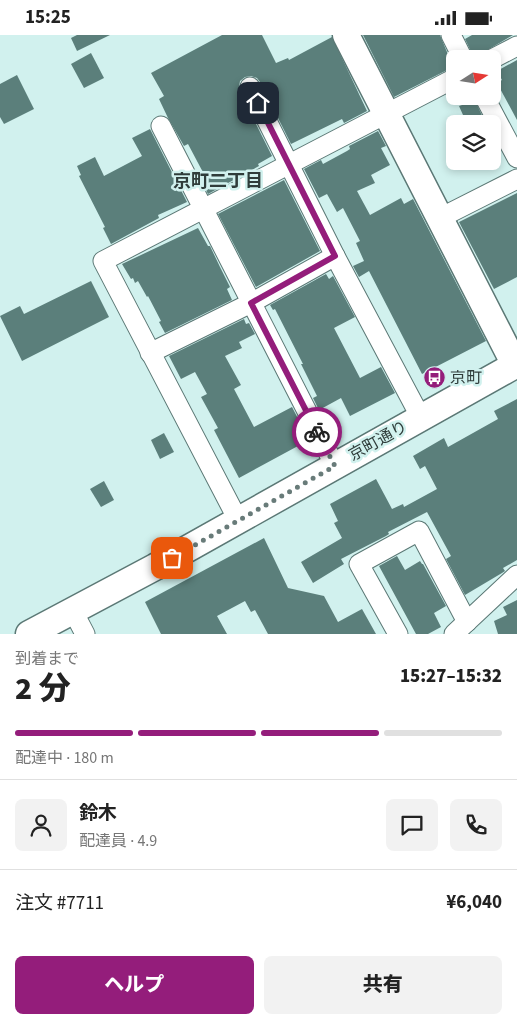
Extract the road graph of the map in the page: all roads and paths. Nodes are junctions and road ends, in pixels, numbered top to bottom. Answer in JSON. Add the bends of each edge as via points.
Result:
{"nodes":[{"id":1,"x":346,"y":35,"type":"edge"},
{"id":2,"x":451,"y":35,"type":"edge"},
{"id":3,"x":517,"y":46,"type":"edge"},
{"id":4,"x":458,"y":50,"type":"edge"},
{"id":5,"x":501,"y":54,"type":"edge"},
{"id":6,"x":446,"y":83,"type":"edge"},
{"id":7,"x":250,"y":87,"type":"dead end"},
{"id":8,"x":489,"y":105,"type":"edge"},
{"id":9,"x":386,"y":113,"type":"junction"},
{"id":10,"x":161,"y":126,"type":"dead end"},
{"id":11,"x":517,"y":159,"type":"edge"},
{"id":12,"x":290,"y":165,"type":"junction"},
{"id":13,"x":517,"y":179,"type":"edge"},
{"id":14,"x":203,"y":209,"type":"junction"},
{"id":15,"x":440,"y":218,"type":"junction"},
{"id":16,"x":335,"y":256,"type":"junction"},
{"id":17,"x":251,"y":303,"type":"junction"},
{"id":18,"x":150,"y":353,"type":"junction"},
{"id":19,"x":516,"y":366,"type":"edge"},
{"id":20,"x":421,"y":417,"type":"junction"},
{"id":21,"x":335,"y":466,"type":"junction"},
{"id":22,"x":238,"y":520,"type":"junction"},
{"id":23,"x":517,"y":575,"type":"edge"},
{"id":24,"x":72,"y":611,"type":"junction"},
{"id":25,"x":461,"y":628,"type":"edge"},
{"id":26,"x":29,"y":634,"type":"edge"},
{"id":27,"x":85,"y":634,"type":"edge"},
{"id":28,"x":398,"y":634,"type":"edge"}],
"edges":[{"from":1,"to":9,"type":"street"},
{"from":2,"to":4,"type":"street"},
{"from":3,"to":5,"type":"street"},
{"from":6,"to":9,"type":"street"},
{"from":7,"to":12,"type":"street"},
{"from":8,"to":11,"type":"street"},
{"from":9,"to":12,"type":"street"},
{"from":9,"to":15,"type":"street"},
{"from":10,"to":14,"type":"street"},
{"from":12,"to":14,"type":"street"},
{"from":12,"to":16,"type":"street"},
{"from":13,"to":15,"type":"street"},
{"from":14,"to":17,"type":"street"},
{"from":14,"to":18,"type":"street","via":[[103,261]]},
{"from":15,"to":19,"type":"street"},
{"from":16,"to":17,"type":"street"},
{"from":16,"to":20,"type":"street"},
{"from":17,"to":18,"type":"street"},
{"from":17,"to":21,"type":"street"},
{"from":18,"to":22,"type":"street"},
{"from":19,"to":20,"type":"street","name":"京町通り"},
{"from":20,"to":21,"type":"street","name":"京町通り"},
{"from":21,"to":22,"type":"street","name":"京町通り"},
{"from":22,"to":24,"type":"street","name":"京町通り"},
{"from":23,"to":25,"type":"street"},
{"from":24,"to":26,"type":"street","name":"京町通り"},
{"from":24,"to":27,"type":"street"},
{"from":25,"to":28,"type":"street","via":[[418,531],[359,564]]}]}
